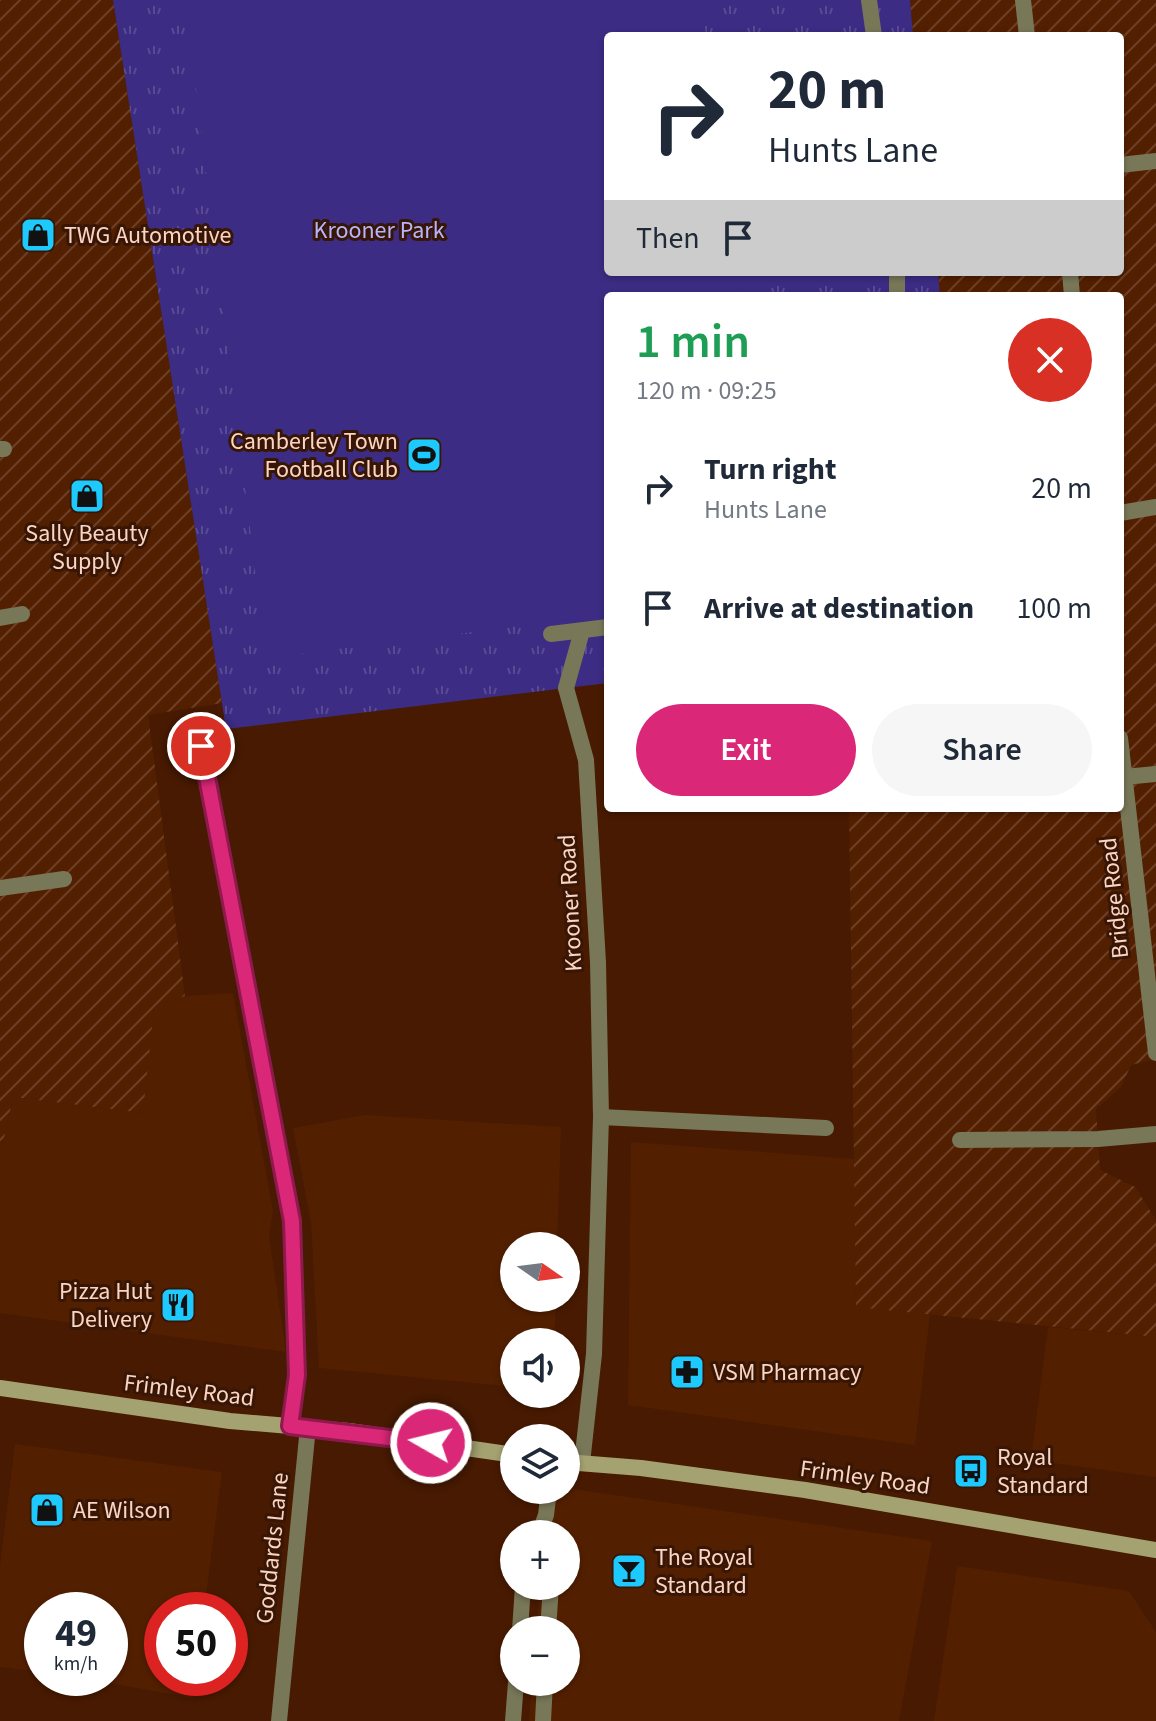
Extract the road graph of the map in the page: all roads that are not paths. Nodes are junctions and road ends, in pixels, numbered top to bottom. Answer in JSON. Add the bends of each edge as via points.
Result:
{"nodes":[{"id":1,"x":869,"y":0,"type":"edge"},
{"id":2,"x":1023,"y":0,"type":"edge"},
{"id":3,"x":873,"y":32,"type":"edge"},
{"id":4,"x":1027,"y":32,"type":"edge"},
{"id":5,"x":1156,"y":161,"type":"edge"},
{"id":6,"x":1124,"y":165,"type":"edge"},
{"id":7,"x":1156,"y":507,"type":"edge"},
{"id":8,"x":1124,"y":512,"type":"edge"},
{"id":9,"x":22,"y":614,"type":"dead end"},
{"id":10,"x":0,"y":618,"type":"edge"},
{"id":11,"x":604,"y":628,"type":"edge"},
{"id":12,"x":582,"y":631,"type":"junction"},
{"id":13,"x":551,"y":634,"type":"dead end"},
{"id":14,"x":201,"y":746,"type":"dead end"},
{"id":15,"x":1156,"y":774,"type":"edge"},
{"id":16,"x":1124,"y":777,"type":"joint"},
{"id":17,"x":64,"y":879,"type":"dead end"},
{"id":18,"x":0,"y":888,"type":"edge"},
{"id":19,"x":1156,"y":1053,"type":"edge"},
{"id":20,"x":601,"y":1117,"type":"junction"},
{"id":21,"x":826,"y":1128,"type":"dead end"},
{"id":22,"x":1156,"y":1134,"type":"edge"},
{"id":23,"x":960,"y":1140,"type":"dead end"},
{"id":24,"x":0,"y":1388,"type":"edge"},
{"id":25,"x":290,"y":1426,"type":"junction"},
{"id":26,"x":308,"y":1427,"type":"junction"},
{"id":27,"x":580,"y":1430,"type":"edge"},
{"id":28,"x":500,"y":1453,"type":"edge"},
{"id":29,"x":580,"y":1463,"type":"edge"},
{"id":30,"x":547,"y":1504,"type":"edge"},
{"id":31,"x":546,"y":1515,"type":"junction"},
{"id":32,"x":544,"y":1520,"type":"edge"},
{"id":33,"x":547,"y":1520,"type":"edge"},
{"id":34,"x":1156,"y":1550,"type":"edge"},
{"id":35,"x":515,"y":1696,"type":"edge"},
{"id":36,"x":544,"y":1696,"type":"edge"},
{"id":37,"x":279,"y":1721,"type":"edge"},
{"id":38,"x":513,"y":1721,"type":"edge"},
{"id":39,"x":543,"y":1721,"type":"edge"}],
"edges":[{"from":1,"to":3,"type":"street"},
{"from":2,"to":4,"type":"street"},
{"from":5,"to":6,"type":"street"},
{"from":7,"to":8,"type":"street"},
{"from":9,"to":10,"type":"street"},
{"from":11,"to":12,"type":"street"},
{"from":12,"to":13,"type":"street"},
{"from":12,"to":20,"type":"street","name":"Krooner Road","via":[[566,688],[586,760]]},
{"from":14,"to":25,"type":"street","via":[[292,1221],[297,1375]]},
{"from":15,"to":16,"type":"street"},
{"from":16,"to":19,"type":"street","name":"Bridge Road"},
{"from":17,"to":18,"type":"street"},
{"from":20,"to":21,"type":"street"},
{"from":20,"to":27,"type":"street","name":"Krooner Road","via":[[594,1354]]},
{"from":22,"to":23,"type":"street"},
{"from":24,"to":25,"type":"main road","name":"Frimley Road"},
{"from":25,"to":26,"type":"main road","name":"Frimley Road"},
{"from":26,"to":28,"type":"main road","name":"Frimley Road"},
{"from":26,"to":37,"type":"street","name":"Goddards Lane"},
{"from":29,"to":34,"type":"main road","name":"Frimley Road","via":[[805,1490]]},
{"from":30,"to":31,"type":"street"},
{"from":31,"to":32,"type":"street"},
{"from":31,"to":33,"type":"street"},
{"from":35,"to":38,"type":"street"},
{"from":36,"to":39,"type":"street"}]}
